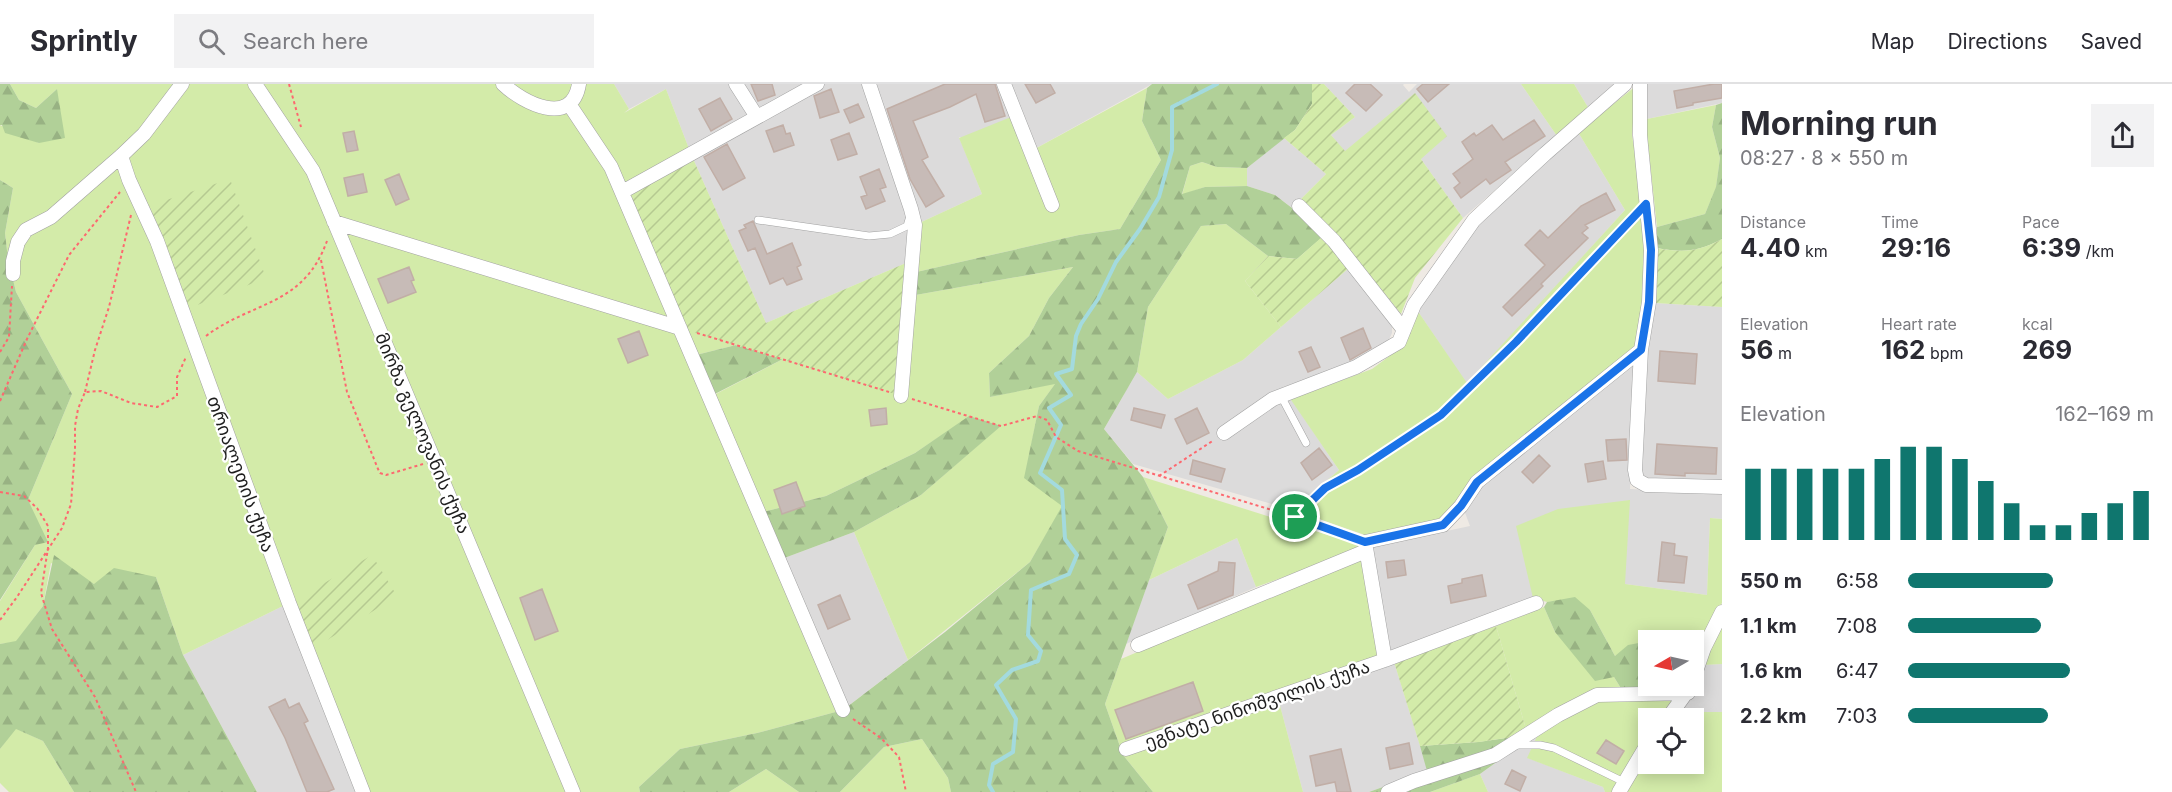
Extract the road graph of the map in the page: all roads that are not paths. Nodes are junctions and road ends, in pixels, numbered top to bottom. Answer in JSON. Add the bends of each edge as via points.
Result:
{"nodes":[{"id":1,"x":182,"y":84,"type":"edge"},
{"id":2,"x":255,"y":84,"type":"edge"},
{"id":3,"x":503,"y":84,"type":"edge"},
{"id":4,"x":579,"y":84,"type":"edge"},
{"id":5,"x":736,"y":84,"type":"edge"},
{"id":6,"x":817,"y":84,"type":"edge"},
{"id":7,"x":869,"y":84,"type":"edge"},
{"id":8,"x":1004,"y":84,"type":"edge"},
{"id":9,"x":1625,"y":84,"type":"edge"},
{"id":10,"x":1640,"y":84,"type":"edge"},
{"id":11,"x":569,"y":104,"type":"junction"},
{"id":12,"x":757,"y":117,"type":"junction"},
{"id":13,"x":121,"y":156,"type":"junction"},
{"id":14,"x":622,"y":192,"type":"junction"},
{"id":15,"x":1052,"y":204,"type":"dead end"},
{"id":16,"x":1646,"y":204,"type":"junction"},
{"id":17,"x":1299,"y":206,"type":"dead end"},
{"id":18,"x":911,"y":209,"type":"junction"},
{"id":19,"x":758,"y":220,"type":"dead end"},
{"id":20,"x":334,"y":222,"type":"junction"},
{"id":21,"x":13,"y":274,"type":"road end"},
{"id":22,"x":680,"y":328,"type":"junction"},
{"id":23,"x":1404,"y":330,"type":"junction"},
{"id":24,"x":1516,"y":342,"type":"road end"},
{"id":25,"x":1641,"y":350,"type":"junction"},
{"id":26,"x":901,"y":396,"type":"road end"},
{"id":27,"x":1281,"y":396,"type":"junction"},
{"id":28,"x":1224,"y":433,"type":"road end"},
{"id":29,"x":1306,"y":443,"type":"dead end"},
{"id":30,"x":1722,"y":487,"type":"edge"},
{"id":31,"x":1365,"y":546,"type":"junction"},
{"id":32,"x":1536,"y":603,"type":"dead end"},
{"id":33,"x":1722,"y":612,"type":"edge"},
{"id":34,"x":1138,"y":645,"type":"dead end"},
{"id":35,"x":1704,"y":648,"type":"edge"},
{"id":36,"x":1385,"y":660,"type":"junction"},
{"id":37,"x":1638,"y":692,"type":"edge"},
{"id":38,"x":843,"y":710,"type":"road end"},
{"id":39,"x":1511,"y":745,"type":"junction"},
{"id":40,"x":1126,"y":749,"type":"dead end"},
{"id":41,"x":1638,"y":759,"type":"edge"},
{"id":42,"x":1621,"y":787,"type":"edge"},
{"id":43,"x":363,"y":792,"type":"edge"},
{"id":44,"x":573,"y":792,"type":"edge"},
{"id":45,"x":1388,"y":792,"type":"edge"}],
"edges":[{"from":1,"to":13,"type":"street","via":[[144,134]]},
{"from":2,"to":20,"type":"street","name":"მირზა გელოვანის ქუჩა","via":[[313,171]]},
{"from":3,"to":11,"type":"street","via":[[535,106],[548,109]]},
{"from":4,"to":11,"type":"street"},
{"from":5,"to":12,"type":"street"},
{"from":6,"to":12,"type":"street"},
{"from":7,"to":18,"type":"street"},
{"from":8,"to":15,"type":"street"},
{"from":9,"to":23,"type":"street","via":[[1474,220],[1414,306]]},
{"from":10,"to":16,"type":"street"},
{"from":11,"to":14,"type":"street","via":[[611,167]]},
{"from":12,"to":14,"type":"street"},
{"from":13,"to":21,"type":"street","via":[[51,217],[26,230],[18,242]]},
{"from":13,"to":43,"type":"street","name":"თრიალეთის ქუჩა","via":[[157,240],[289,603]]},
{"from":14,"to":22,"type":"street"},
{"from":16,"to":24,"type":"lane"},
{"from":16,"to":25,"type":"street","via":[[1651,250],[1649,302]]},
{"from":17,"to":23,"type":"street","via":[[1334,241]]},
{"from":18,"to":19,"type":"lane","via":[[907,226],[890,234],[869,236]]},
{"from":18,"to":26,"type":"street","via":[[914,245]]},
{"from":20,"to":22,"type":"street"},
{"from":20,"to":44,"type":"street","name":"მირზა გელოვანის ქუჩა"},
{"from":22,"to":38,"type":"street"},
{"from":23,"to":27,"type":"street","via":[[1399,342],[1356,367]]},
{"from":25,"to":30,"type":"street","via":[[1637,480],[1646,485]]},
{"from":25,"to":31,"type":"street","via":[[1477,482],[1443,525]]},
{"from":27,"to":28,"type":"street"},
{"from":27,"to":29,"type":"lane"},
{"from":31,"to":34,"type":"street"},
{"from":31,"to":36,"type":"street","name":"ეგნატე ნინოშვილის ქუჩა"},
{"from":32,"to":36,"type":"street"},
{"from":33,"to":35,"type":"street"},
{"from":36,"to":40,"type":"street","name":"ეგნატე ნინოშვილის ქუჩა"},
{"from":37,"to":39,"type":"street","via":[[1597,695]]},
{"from":39,"to":42,"type":"lane","via":[[1554,748]]},
{"from":39,"to":45,"type":"street","via":[[1495,755]]},
{"from":41,"to":42,"type":"street"}]}
